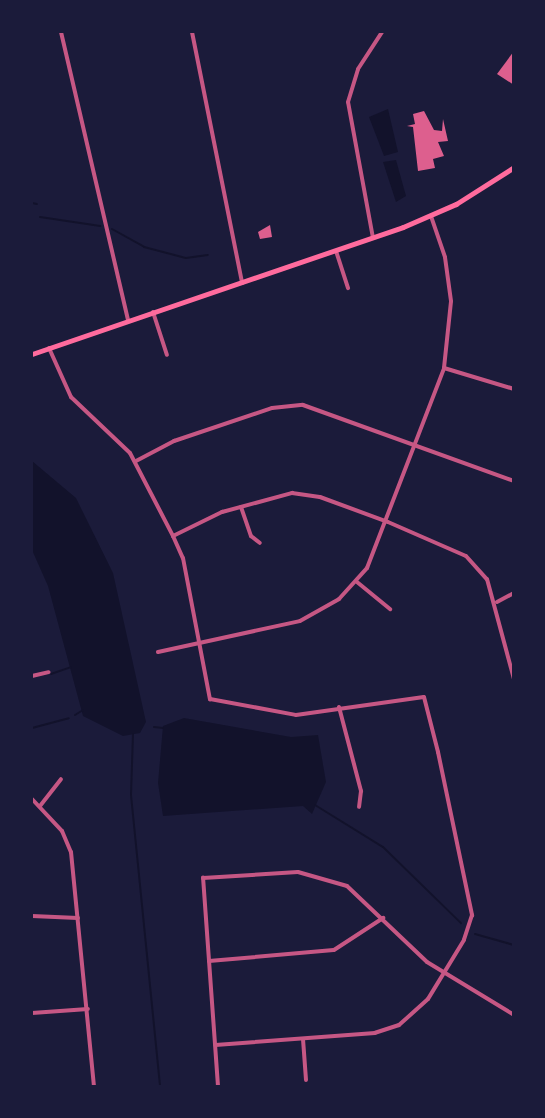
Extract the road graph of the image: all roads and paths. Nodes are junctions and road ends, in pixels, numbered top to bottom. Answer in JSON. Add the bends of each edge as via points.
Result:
{"nodes":[{"id":1,"x":62,"y":32,"type":"edge"},
{"id":2,"x":192,"y":32,"type":"edge"},
{"id":3,"x":382,"y":32,"type":"edge"},
{"id":4,"x":513,"y":167,"type":"edge"},
{"id":5,"x":431,"y":216,"type":"junction"},
{"id":6,"x":373,"y":238,"type":"junction"},
{"id":7,"x":336,"y":251,"type":"junction"},
{"id":8,"x":242,"y":283,"type":"junction"},
{"id":9,"x":348,"y":288,"type":"dead end"},
{"id":10,"x":153,"y":312,"type":"junction"},
{"id":11,"x":128,"y":321,"type":"junction"},
{"id":12,"x":49,"y":348,"type":"junction"},
{"id":13,"x":32,"y":354,"type":"edge"},
{"id":14,"x":167,"y":355,"type":"dead end"},
{"id":15,"x":444,"y":368,"type":"junction"},
{"id":16,"x":513,"y":389,"type":"edge"},
{"id":17,"x":417,"y":444,"type":"junction"},
{"id":18,"x":135,"y":461,"type":"junction"},
{"id":19,"x":513,"y":481,"type":"edge"},
{"id":20,"x":241,"y":507,"type":"junction"},
{"id":21,"x":388,"y":522,"type":"junction"},
{"id":22,"x":173,"y":536,"type":"junction"},
{"id":23,"x":260,"y":543,"type":"dead end"},
{"id":24,"x":357,"y":582,"type":"junction"},
{"id":25,"x":513,"y":593,"type":"edge"},
{"id":26,"x":497,"y":602,"type":"junction"},
{"id":27,"x":390,"y":609,"type":"dead end"},
{"id":28,"x":198,"y":644,"type":"junction"},
{"id":29,"x":158,"y":652,"type":"dead end"},
{"id":30,"x":49,"y":672,"type":"dead end"},
{"id":31,"x":32,"y":676,"type":"edge"},
{"id":32,"x":513,"y":679,"type":"edge"},
{"id":33,"x":339,"y":707,"type":"junction"},
{"id":34,"x":61,"y":779,"type":"dead end"},
{"id":35,"x":32,"y":799,"type":"edge"},
{"id":36,"x":40,"y":806,"type":"junction"},
{"id":37,"x":359,"y":807,"type":"dead end"},
{"id":38,"x":32,"y":916,"type":"edge"},
{"id":39,"x":78,"y":918,"type":"junction"},
{"id":40,"x":383,"y":918,"type":"junction"},
{"id":41,"x":209,"y":961,"type":"junction"},
{"id":42,"x":444,"y":972,"type":"junction"},
{"id":43,"x":88,"y":1009,"type":"junction"},
{"id":44,"x":32,"y":1013,"type":"edge"},
{"id":45,"x":513,"y":1015,"type":"edge"},
{"id":46,"x":303,"y":1039,"type":"junction"},
{"id":47,"x":215,"y":1046,"type":"junction"},
{"id":48,"x":306,"y":1080,"type":"dead end"},
{"id":49,"x":94,"y":1086,"type":"edge"},
{"id":50,"x":218,"y":1086,"type":"edge"}],
"edges":[{"from":1,"to":11,"type":"street"},
{"from":2,"to":8,"type":"street"},
{"from":3,"to":6,"type":"street","via":[[358,69],[348,102]]},
{"from":4,"to":5,"type":"main road"},
{"from":5,"to":6,"type":"main road"},
{"from":5,"to":15,"type":"street","via":[[446,257],[451,301]]},
{"from":6,"to":7,"type":"main road"},
{"from":7,"to":8,"type":"main road"},
{"from":7,"to":9,"type":"street"},
{"from":8,"to":10,"type":"main road"},
{"from":10,"to":11,"type":"main road"},
{"from":10,"to":14,"type":"street"},
{"from":11,"to":12,"type":"main road"},
{"from":12,"to":13,"type":"main road"},
{"from":12,"to":18,"type":"street","via":[[71,397]]},
{"from":15,"to":16,"type":"street"},
{"from":15,"to":17,"type":"street"},
{"from":17,"to":18,"type":"street","via":[[295,404],[174,441]]},
{"from":17,"to":19,"type":"street"},
{"from":17,"to":21,"type":"street"},
{"from":18,"to":22,"type":"street"},
{"from":20,"to":21,"type":"street","via":[[302,494]]},
{"from":20,"to":22,"type":"street"},
{"from":20,"to":23,"type":"street","via":[[251,536]]},
{"from":21,"to":24,"type":"street"},
{"from":21,"to":26,"type":"street","via":[[466,556]]},
{"from":22,"to":28,"type":"street","via":[[183,558]]},
{"from":24,"to":27,"type":"street"},
{"from":24,"to":28,"type":"street","via":[[331,605],[300,621]]},
{"from":25,"to":26,"type":"street"},
{"from":26,"to":32,"type":"street"},
{"from":28,"to":29,"type":"street"},
{"from":28,"to":33,"type":"street","via":[[210,699],[296,715]]},
{"from":30,"to":31,"type":"street"},
{"from":33,"to":37,"type":"street","via":[[361,791]]},
{"from":33,"to":42,"type":"street","via":[[424,697],[472,915]]},
{"from":34,"to":36,"type":"street"},
{"from":35,"to":36,"type":"street"},
{"from":36,"to":39,"type":"street","via":[[62,831],[71,852]]},
{"from":38,"to":39,"type":"street"},
{"from":39,"to":43,"type":"street"},
{"from":40,"to":41,"type":"street","via":[[334,950]]},
{"from":40,"to":41,"type":"street","via":[[347,886],[318,876],[287,872],[203,878]]},
{"from":40,"to":42,"type":"street"},
{"from":41,"to":47,"type":"street"},
{"from":42,"to":45,"type":"street"},
{"from":42,"to":46,"type":"street","via":[[428,999],[399,1025],[375,1033]]},
{"from":43,"to":44,"type":"street"},
{"from":43,"to":49,"type":"street"},
{"from":46,"to":47,"type":"street"},
{"from":46,"to":48,"type":"street"},
{"from":47,"to":50,"type":"street"}]}
